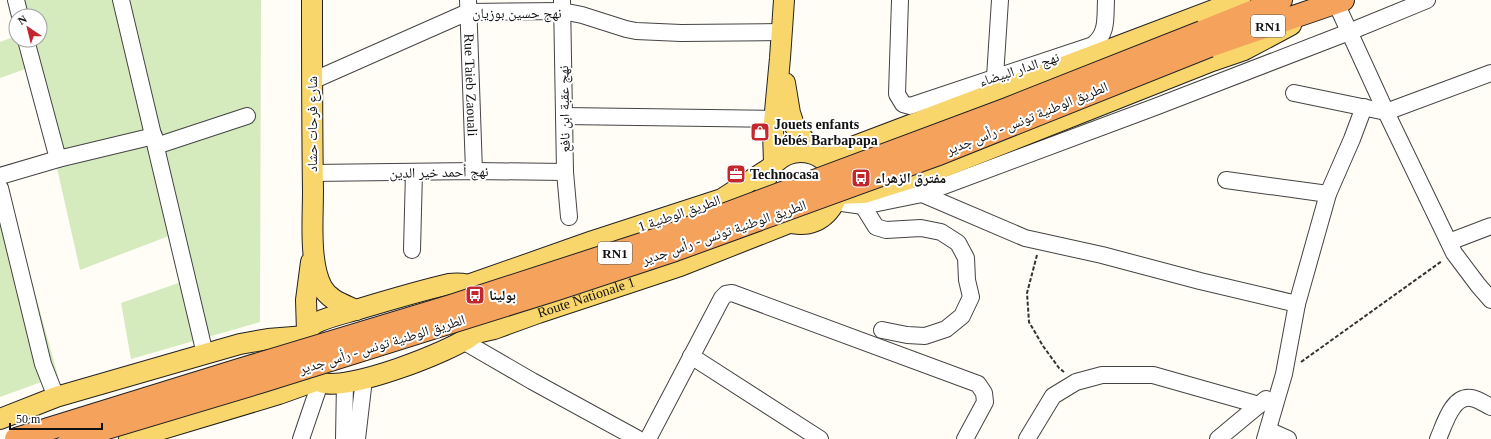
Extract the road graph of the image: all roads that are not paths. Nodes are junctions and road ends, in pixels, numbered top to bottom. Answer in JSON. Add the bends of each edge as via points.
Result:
{"nodes":[{"id":1,"x":121,"y":0,"type":"edge"},
{"id":2,"x":312,"y":0,"type":"edge"},
{"id":3,"x":784,"y":0,"type":"edge"},
{"id":4,"x":900,"y":0,"type":"edge"},
{"id":5,"x":1000,"y":0,"type":"edge"},
{"id":6,"x":1106,"y":0,"type":"edge"},
{"id":7,"x":1240,"y":0,"type":"edge"},
{"id":8,"x":1281,"y":0,"type":"edge"},
{"id":9,"x":1427,"y":0,"type":"edge"},
{"id":10,"x":1335,"y":3,"type":"edge"},
{"id":11,"x":468,"y":6,"type":"edge"},
{"id":12,"x":562,"y":6,"type":"edge"},
{"id":13,"x":782,"y":32,"type":"junction"},
{"id":14,"x":1349,"y":32,"type":"junction"},
{"id":15,"x":1205,"y":39,"type":"junction"},
{"id":16,"x":28,"y":48,"type":"edge"},
{"id":17,"x":780,"y":58,"type":"junction"},
{"id":18,"x":1491,"y":73,"type":"edge"},
{"id":19,"x":995,"y":76,"type":"junction"},
{"id":20,"x":312,"y":81,"type":"junction"},
{"id":21,"x":1294,"y":93,"type":"dead end"},
{"id":22,"x":1364,"y":107,"type":"junction"},
{"id":23,"x":1386,"y":112,"type":"junction"},
{"id":24,"x":247,"y":116,"type":"dead end"},
{"id":25,"x":564,"y":116,"type":"junction"},
{"id":26,"x":774,"y":119,"type":"junction"},
{"id":27,"x":155,"y":141,"type":"junction"},
{"id":28,"x":818,"y":156,"type":"junction"},
{"id":29,"x":58,"y":159,"type":"junction"},
{"id":30,"x":772,"y":166,"type":"junction"},
{"id":31,"x":474,"y":170,"type":"junction"},
{"id":32,"x":414,"y":172,"type":"junction"},
{"id":33,"x":565,"y":172,"type":"junction"},
{"id":34,"x":312,"y":173,"type":"junction"},
{"id":35,"x":0,"y":176,"type":"edge"},
{"id":36,"x":1226,"y":180,"type":"dead end"},
{"id":37,"x":0,"y":188,"type":"edge"},
{"id":38,"x":922,"y":194,"type":"junction"},
{"id":39,"x":1328,"y":194,"type":"junction"},
{"id":40,"x":836,"y":198,"type":"junction"},
{"id":41,"x":863,"y":206,"type":"junction"},
{"id":42,"x":569,"y":217,"type":"dead end"},
{"id":43,"x":789,"y":223,"type":"junction"},
{"id":44,"x":1491,"y":226,"type":"edge"},
{"id":45,"x":1451,"y":247,"type":"junction"},
{"id":46,"x":314,"y":248,"type":"junction"},
{"id":47,"x":412,"y":250,"type":"dead end"},
{"id":48,"x":468,"y":285,"type":"junction"},
{"id":49,"x":1491,"y":300,"type":"edge"},
{"id":50,"x":1297,"y":304,"type":"junction"},
{"id":51,"x":356,"y":310,"type":"junction"},
{"id":52,"x":882,"y":330,"type":"dead end"},
{"id":53,"x":307,"y":334,"type":"junction"},
{"id":54,"x":468,"y":338,"type":"junction"},
{"id":55,"x":205,"y":354,"type":"junction"},
{"id":56,"x":691,"y":356,"type":"junction"},
{"id":57,"x":318,"y":380,"type":"junction"},
{"id":58,"x":354,"y":380,"type":"junction"},
{"id":59,"x":1282,"y":381,"type":"junction"},
{"id":60,"x":56,"y":397,"type":"junction"},
{"id":61,"x":1259,"y":405,"type":"junction"},
{"id":62,"x":1491,"y":406,"type":"edge"},
{"id":63,"x":0,"y":419,"type":"edge"},
{"id":64,"x":1267,"y":435,"type":"edge"},
{"id":65,"x":16,"y":439,"type":"edge"},
{"id":66,"x":70,"y":439,"type":"edge"},
{"id":67,"x":129,"y":439,"type":"edge"},
{"id":68,"x":302,"y":439,"type":"edge"},
{"id":69,"x":344,"y":439,"type":"edge"},
{"id":70,"x":357,"y":439,"type":"edge"},
{"id":71,"x":638,"y":439,"type":"edge"},
{"id":72,"x":648,"y":439,"type":"edge"},
{"id":73,"x":820,"y":439,"type":"edge"},
{"id":74,"x":965,"y":439,"type":"edge"},
{"id":75,"x":1027,"y":439,"type":"edge"},
{"id":76,"x":1218,"y":439,"type":"edge"},
{"id":77,"x":1288,"y":439,"type":"edge"},
{"id":78,"x":1438,"y":439,"type":"edge"}],
"edges":[{"from":1,"to":27,"type":"street"},
{"from":2,"to":20,"type":"main road","name":"شارع فرحات حشاد"},
{"from":3,"to":13,"type":"main road"},
{"from":4,"to":19,"type":"street","name":"نهج الدار البيضاء","via":[[897,94],[903,104],[910,106]]},
{"from":5,"to":19,"type":"street"},
{"from":6,"to":19,"type":"street","name":"نهج الدار البيضاء","via":[[1102,36],[1093,45]]},
{"from":7,"to":28,"type":"main road"},
{"from":8,"to":15,"type":"highway","name":"الطريق الوطنية تونس - رأس جدير","number":"RN1"},
{"from":9,"to":14,"type":"street"},
{"from":10,"to":14,"type":"street"},
{"from":10,"to":15,"type":"highway","name":"الطريق الوطنية تونس - رأس جدير","number":"RN1"},
{"from":10,"to":40,"type":"main road","via":[[1244,50],[934,171],[864,193]]},
{"from":11,"to":12,"type":"street","name":"نهج حسين بوزيان"},
{"from":11,"to":20,"type":"street","name":"نهج حسين بوزيان"},
{"from":11,"to":31,"type":"street","name":"Rue Taieb Zaouali"},
{"from":12,"to":13,"type":"street","name":"نهج حسين بوزيان","via":[[582,15],[636,31]]},
{"from":12,"to":25,"type":"street","name":"نهج عقبة ابن نافع"},
{"from":13,"to":17,"type":"main road"},
{"from":14,"to":23,"type":"street"},
{"from":14,"to":38,"type":"street"},
{"from":15,"to":65,"type":"highway","name":"الطريق الوطنية تونس - رأس جدير","number":"RN1","bridge":true,"via":[[1007,109],[670,235],[450,306]]},
{"from":15,"to":66,"type":"highway","name":"الطريق الوطنية تونس - رأس جدير","number":"RN1","bridge":true,"via":[[936,155],[675,250],[260,382]]},
{"from":16,"to":29,"type":"street"},
{"from":17,"to":26,"type":"main road"},
{"from":17,"to":28,"type":"main road","via":[[790,113],[796,130]]},
{"from":18,"to":23,"type":"street"},
{"from":20,"to":34,"type":"main road","name":"شارع فرحات حشاد"},
{"from":21,"to":22,"type":"street"},
{"from":22,"to":23,"type":"street"},
{"from":22,"to":39,"type":"street"},
{"from":23,"to":45,"type":"street"},
{"from":24,"to":27,"type":"street"},
{"from":25,"to":26,"type":"street"},
{"from":25,"to":33,"type":"street","name":"نهج عقبة ابن نافع"},
{"from":26,"to":30,"type":"main road"},
{"from":27,"to":29,"type":"street"},
{"from":27,"to":55,"type":"street"},
{"from":28,"to":30,"type":"main road","name":"الطريق الوطنية 1","number":"RN1","via":[[802,151],[792,152],[782,156]]},
{"from":28,"to":40,"type":"main road","via":[[830,165],[835,174]]},
{"from":29,"to":35,"type":"street"},
{"from":30,"to":43,"type":"main road","via":[[765,180],[764,193],[769,206],[777,216]]},
{"from":30,"to":48,"type":"main road","name":"الطريق الوطنية 1","number":"RN1","via":[[722,199]]},
{"from":31,"to":32,"type":"street","name":"نهج أحمد خير الدين"},
{"from":31,"to":33,"type":"street","name":"نهج أحمد خير الدين"},
{"from":32,"to":34,"type":"street","name":"نهج أحمد خير الدين"},
{"from":32,"to":47,"type":"street"},
{"from":33,"to":42,"type":"street","name":"نهج عقبة ابن نافع"},
{"from":34,"to":46,"type":"main road","name":"شارع فرحات حشاد"},
{"from":36,"to":39,"type":"street"},
{"from":37,"to":60,"type":"street","via":[[43,364]]},
{"from":38,"to":41,"type":"street"},
{"from":38,"to":50,"type":"street","via":[[1025,238]]},
{"from":39,"to":50,"type":"street"},
{"from":40,"to":41,"type":"street"},
{"from":40,"to":43,"type":"main road","number":"RN1","via":[[824,217],[802,224]]},
{"from":41,"to":52,"type":"street","via":[[876,227],[886,230],[921,228],[941,232],[958,242],[966,258],[970,297],[962,316],[946,329],[925,336]]},
{"from":43,"to":54,"type":"main road","name":"Route Nationale 1","number":"RN1","via":[[680,266]]},
{"from":44,"to":45,"type":"street"},
{"from":45,"to":49,"type":"street","via":[[1466,271]]},
{"from":46,"to":51,"type":"main road","via":[[317,274],[323,288],[334,300]]},
{"from":46,"to":53,"type":"main road","via":[[306,300]]},
{"from":48,"to":51,"type":"main road","via":[[449,284]]},
{"from":48,"to":54,"type":"main road","via":[[478,293],[484,307],[482,322]]},
{"from":50,"to":59,"type":"street"},
{"from":51,"to":53,"type":"main road","via":[[318,322]]},
{"from":53,"to":55,"type":"main road","via":[[240,344]]},
{"from":53,"to":57,"type":"main road","via":[[308,356]]},
{"from":54,"to":58,"type":"main road","name":"Route Nationale 1","via":[[414,363]]},
{"from":54,"to":71,"type":"street","via":[[532,381]]},
{"from":55,"to":60,"type":"main road"},
{"from":56,"to":72,"type":"street"},
{"from":56,"to":73,"type":"street"},
{"from":56,"to":74,"type":"street","via":[[722,298],[732,293],[978,384],[984,393],[985,402]]},
{"from":57,"to":58,"type":"main road","name":"Route Nationale 1","via":[[326,383]]},
{"from":57,"to":67,"type":"main road"},
{"from":57,"to":68,"type":"street","via":[[317,392]]},
{"from":58,"to":69,"type":"street"},
{"from":58,"to":70,"type":"street"},
{"from":59,"to":61,"type":"street"},
{"from":59,"to":64,"type":"street"},
{"from":60,"to":63,"type":"main road"},
{"from":61,"to":75,"type":"street","via":[[1153,375],[1102,375],[1076,382],[1053,396]]},
{"from":61,"to":76,"type":"street"},
{"from":62,"to":78,"type":"street","via":[[1470,398],[1461,399],[1453,407]]},
{"from":64,"to":77,"type":"street"}]}
